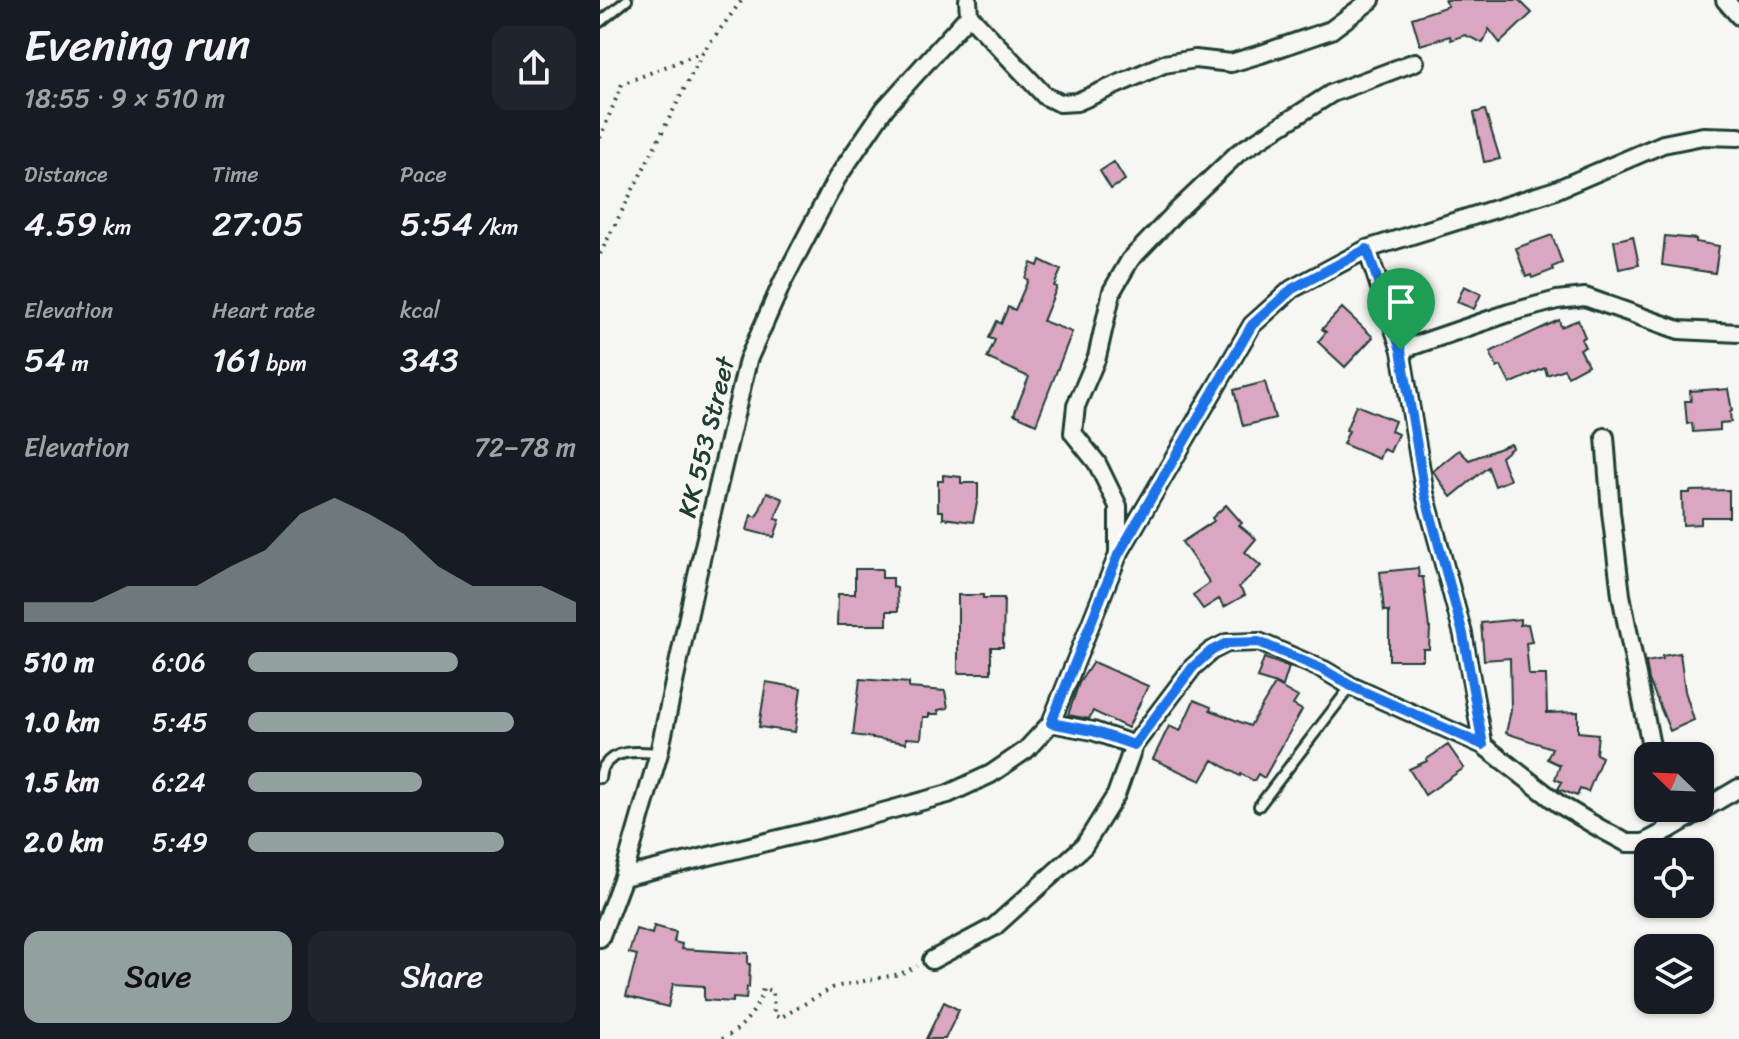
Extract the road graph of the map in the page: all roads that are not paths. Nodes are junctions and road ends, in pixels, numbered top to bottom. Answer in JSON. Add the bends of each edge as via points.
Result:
{"nodes":[{"id":1,"x":627,"y":0,"type":"edge"},
{"id":2,"x":1371,"y":0,"type":"edge"},
{"id":3,"x":1725,"y":0,"type":"edge"},
{"id":4,"x":968,"y":7,"type":"edge"},
{"id":5,"x":1739,"y":16,"type":"edge"},
{"id":6,"x":600,"y":22,"type":"edge"},
{"id":7,"x":1415,"y":62,"type":"dead end"},
{"id":8,"x":1739,"y":137,"type":"edge"},
{"id":9,"x":1367,"y":249,"type":"junction"},
{"id":10,"x":1739,"y":333,"type":"edge"},
{"id":11,"x":1401,"y":350,"type":"junction"},
{"id":12,"x":1605,"y":437,"type":"dead end"},
{"id":13,"x":1118,"y":555,"type":"junction"},
{"id":14,"x":1351,"y":686,"type":"junction"},
{"id":15,"x":1051,"y":723,"type":"junction"},
{"id":16,"x":1650,"y":742,"type":"edge"},
{"id":17,"x":1134,"y":745,"type":"junction"},
{"id":18,"x":1483,"y":745,"type":"junction"},
{"id":19,"x":659,"y":753,"type":"junction"},
{"id":20,"x":600,"y":778,"type":"edge"},
{"id":21,"x":1739,"y":788,"type":"edge"},
{"id":22,"x":1259,"y":806,"type":"dead end"},
{"id":23,"x":1667,"y":822,"type":"edge"},
{"id":24,"x":1668,"y":830,"type":"junction"},
{"id":25,"x":623,"y":877,"type":"junction"},
{"id":26,"x":600,"y":938,"type":"edge"},
{"id":27,"x":932,"y":960,"type":"road end"}],
"edges":[{"from":1,"to":6,"type":"lane"},
{"from":2,"to":4,"type":"street","via":[[1331,30],[1261,54],[1231,63],[1195,59],[1164,64],[1077,102],[1060,103],[1045,96]]},
{"from":3,"to":5,"type":"street"},
{"from":4,"to":19,"type":"street","name":"KK 553 Street","via":[[885,108],[837,178],[748,360]]},
{"from":7,"to":13,"type":"street","via":[[1332,93],[1238,153],[1130,260],[1112,291],[1097,357],[1076,406],[1073,433],[1097,463],[1118,506]]},
{"from":8,"to":9,"type":"street","via":[[1703,136],[1663,144],[1553,191]]},
{"from":9,"to":11,"type":"street"},
{"from":9,"to":13,"type":"street","via":[[1292,289],[1252,325]]},
{"from":10,"to":11,"type":"street","via":[[1679,330],[1585,297],[1509,313]]},
{"from":11,"to":18,"type":"street","via":[[1425,494],[1463,634]]},
{"from":12,"to":16,"type":"street","via":[[1621,595]]},
{"from":13,"to":15,"type":"street"},
{"from":14,"to":17,"type":"street","via":[[1259,642],[1227,643],[1193,667]]},
{"from":14,"to":18,"type":"street"},
{"from":14,"to":22,"type":"lane"},
{"from":15,"to":17,"type":"street"},
{"from":15,"to":25,"type":"street","via":[[1026,750],[948,794]]},
{"from":17,"to":27,"type":"street","via":[[1116,795],[1084,846],[994,927]]},
{"from":18,"to":24,"type":"street","via":[[1559,804],[1627,843],[1644,843]]},
{"from":19,"to":20,"type":"lane","via":[[617,755]]},
{"from":19,"to":25,"type":"street","name":"KK 553 Street"},
{"from":21,"to":24,"type":"street"},
{"from":23,"to":24,"type":"street"},
{"from":25,"to":26,"type":"street","name":"KK 553 Street"}]}
